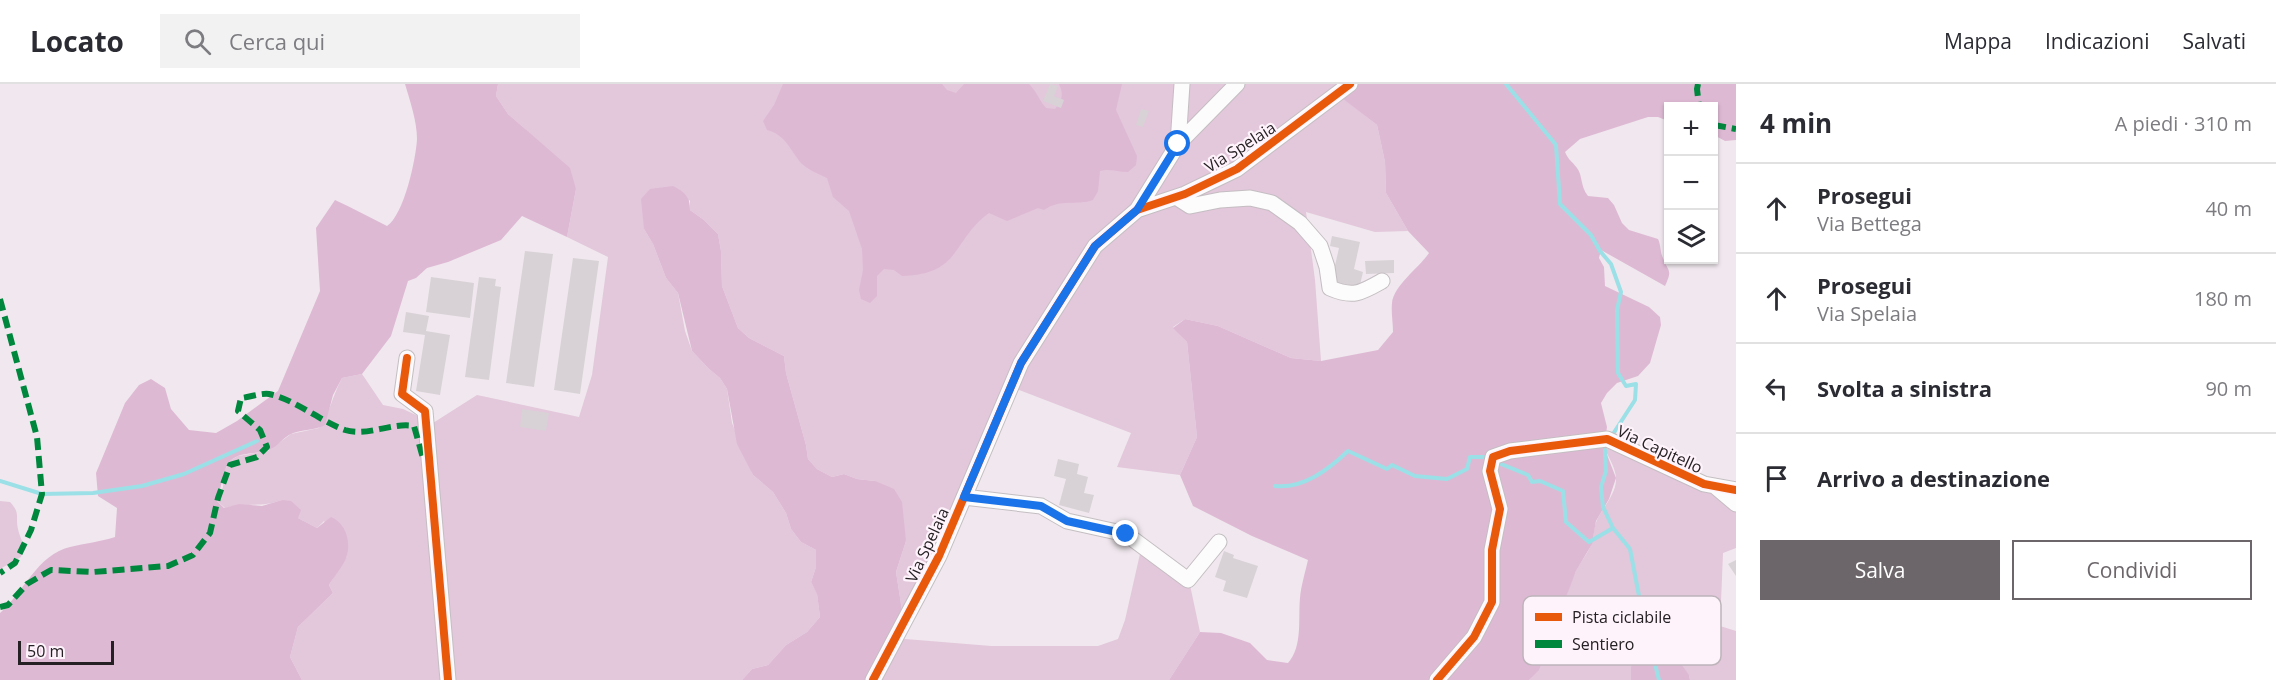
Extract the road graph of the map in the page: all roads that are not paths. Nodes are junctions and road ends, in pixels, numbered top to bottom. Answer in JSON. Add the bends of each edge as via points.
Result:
{"nodes":[{"id":1,"x":1182,"y":84,"type":"edge"},
{"id":2,"x":1237,"y":84,"type":"edge"},
{"id":3,"x":1350,"y":84,"type":"edge"},
{"id":4,"x":1178,"y":144,"type":"junction"},
{"id":5,"x":1176,"y":197,"type":"junction"},
{"id":6,"x":1137,"y":210,"type":"junction"},
{"id":7,"x":1382,"y":281,"type":"dead end"},
{"id":8,"x":407,"y":358,"type":"dead end"},
{"id":9,"x":1717,"y":488,"type":"junction"},
{"id":10,"x":1736,"y":490,"type":"edge"},
{"id":11,"x":964,"y":497,"type":"junction"},
{"id":12,"x":1736,"y":504,"type":"edge"},
{"id":13,"x":1219,"y":542,"type":"dead end"},
{"id":14,"x":448,"y":680,"type":"edge"},
{"id":15,"x":873,"y":680,"type":"edge"},
{"id":16,"x":1437,"y":680,"type":"edge"}],
"edges":[{"from":1,"to":4,"type":"street"},
{"from":2,"to":4,"type":"street"},
{"from":3,"to":5,"type":"street","name":"Via Spelaia","via":[[1237,169]]},
{"from":4,"to":6,"type":"street"},
{"from":5,"to":6,"type":"street","name":"Via Spelaia"},
{"from":5,"to":7,"type":"street","via":[[1190,206],[1250,198],[1272,203],[1300,223],[1320,246],[1330,288],[1347,295]]},
{"from":6,"to":11,"type":"street","name":"Via Spelaia","via":[[1095,246],[1021,363]]},
{"from":8,"to":14,"type":"street","via":[[402,394],[425,411]]},
{"from":9,"to":10,"type":"street","name":"Via Capitello"},
{"from":9,"to":12,"type":"street"},
{"from":9,"to":16,"type":"street","name":"Via Capitello","via":[[1607,439],[1510,451],[1493,457],[1490,471],[1500,509],[1492,550],[1492,602],[1474,637]]},
{"from":11,"to":13,"type":"street","via":[[1041,506],[1067,521],[1126,534],[1188,580]]},
{"from":11,"to":15,"type":"street","name":"Via Spelaia","via":[[939,556]]}]}
